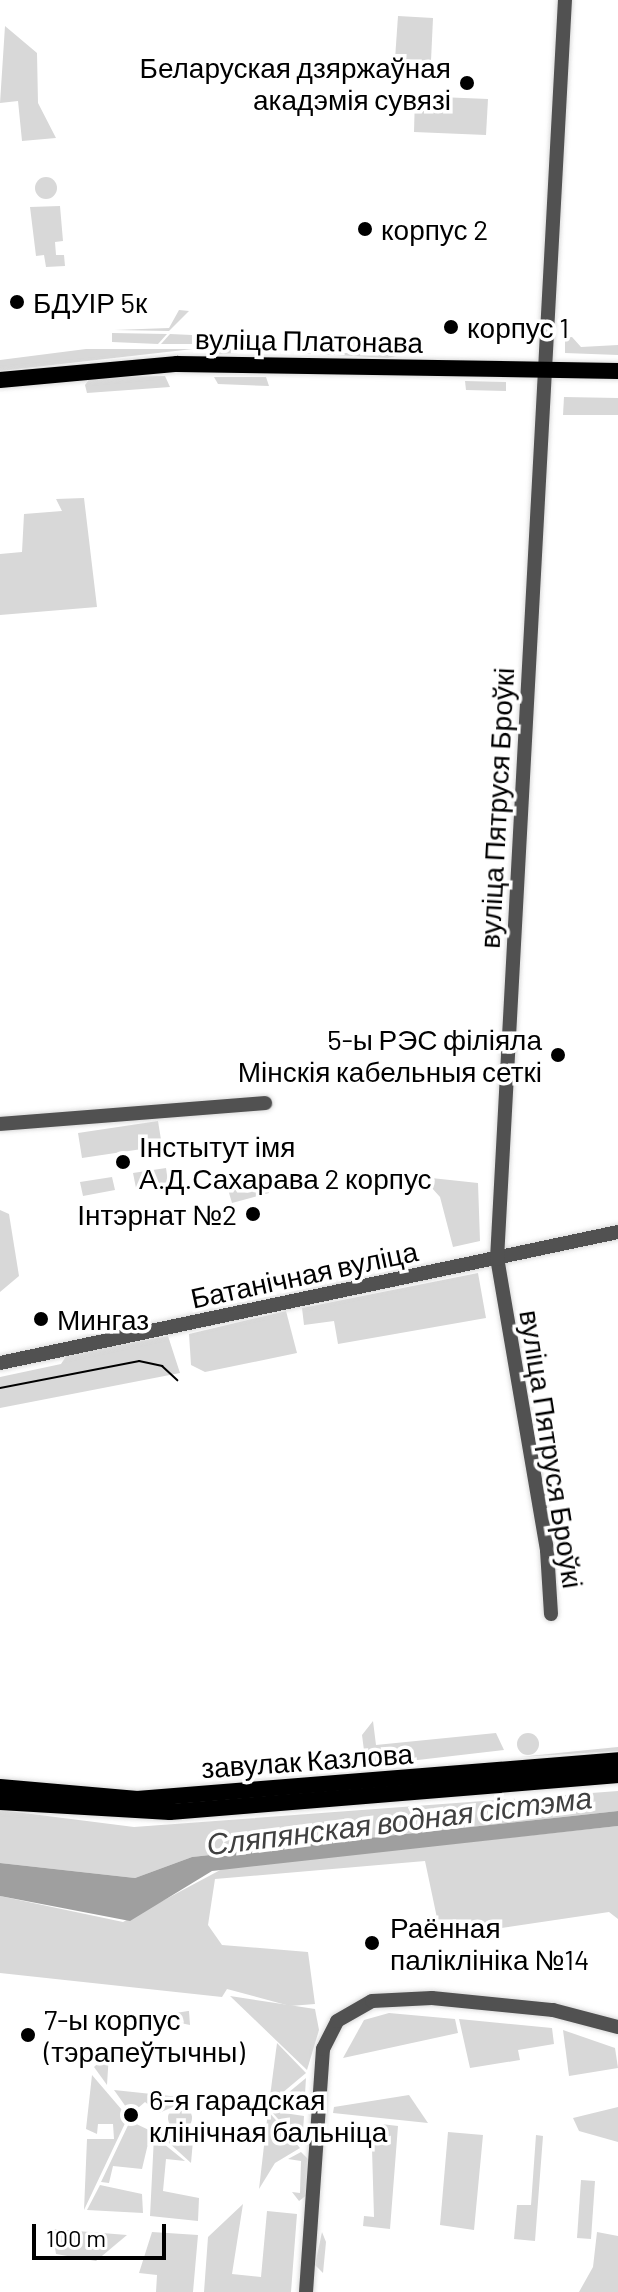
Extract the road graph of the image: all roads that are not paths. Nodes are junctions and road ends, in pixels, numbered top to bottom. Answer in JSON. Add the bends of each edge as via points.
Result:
{"nodes":[{"id":1,"x":565,"y":0,"type":"edge"},
{"id":2,"x":546,"y":369,"type":"junction"},
{"id":3,"x":618,"y":371,"type":"edge"},
{"id":4,"x":0,"y":380,"type":"edge"},
{"id":5,"x":265,"y":1103,"type":"dead end"},
{"id":6,"x":0,"y":1124,"type":"edge"},
{"id":7,"x":618,"y":1232,"type":"edge"},
{"id":8,"x":497,"y":1259,"type":"junction"},
{"id":9,"x":0,"y":1363,"type":"edge"},
{"id":10,"x":551,"y":1614,"type":"dead end"},
{"id":11,"x":618,"y":1760,"type":"edge"},
{"id":12,"x":618,"y":1775,"type":"edge"},
{"id":13,"x":0,"y":1787,"type":"edge"},
{"id":14,"x":249,"y":1798,"type":"junction"},
{"id":15,"x":0,"y":1802,"type":"edge"},
{"id":16,"x":618,"y":2027,"type":"edge"},
{"id":17,"x":306,"y":2292,"type":"edge"}],
"edges":[{"from":1,"to":2,"type":"street","name":"вуліца Пятруся Броўкі"},
{"from":2,"to":3,"type":"main road","name":"вуліца Платонава"},
{"from":2,"to":4,"type":"main road","name":"вуліца Платонава","via":[[177,364]]},
{"from":2,"to":8,"type":"street","name":"вуліца Пятруся Броўкі"},
{"from":5,"to":6,"type":"street"},
{"from":7,"to":8,"type":"street","name":"Батанічная вуліца"},
{"from":8,"to":9,"type":"street","name":"Батанічная вуліца"},
{"from":8,"to":10,"type":"street","name":"вуліца Пятруся Броўкі","via":[[547,1550]]},
{"from":11,"to":14,"type":"main road","name":"завулак Казлова"},
{"from":12,"to":14,"type":"main road","name":"завулак Казлова"},
{"from":13,"to":14,"type":"main road","name":"завулак Казлова","via":[[137,1799]]},
{"from":14,"to":15,"type":"main road","name":"завулак Казлова","via":[[124,1814]]},
{"from":16,"to":17,"type":"street","via":[[553,2010],[432,1998],[372,2001],[337,2021],[323,2049]]}]}
